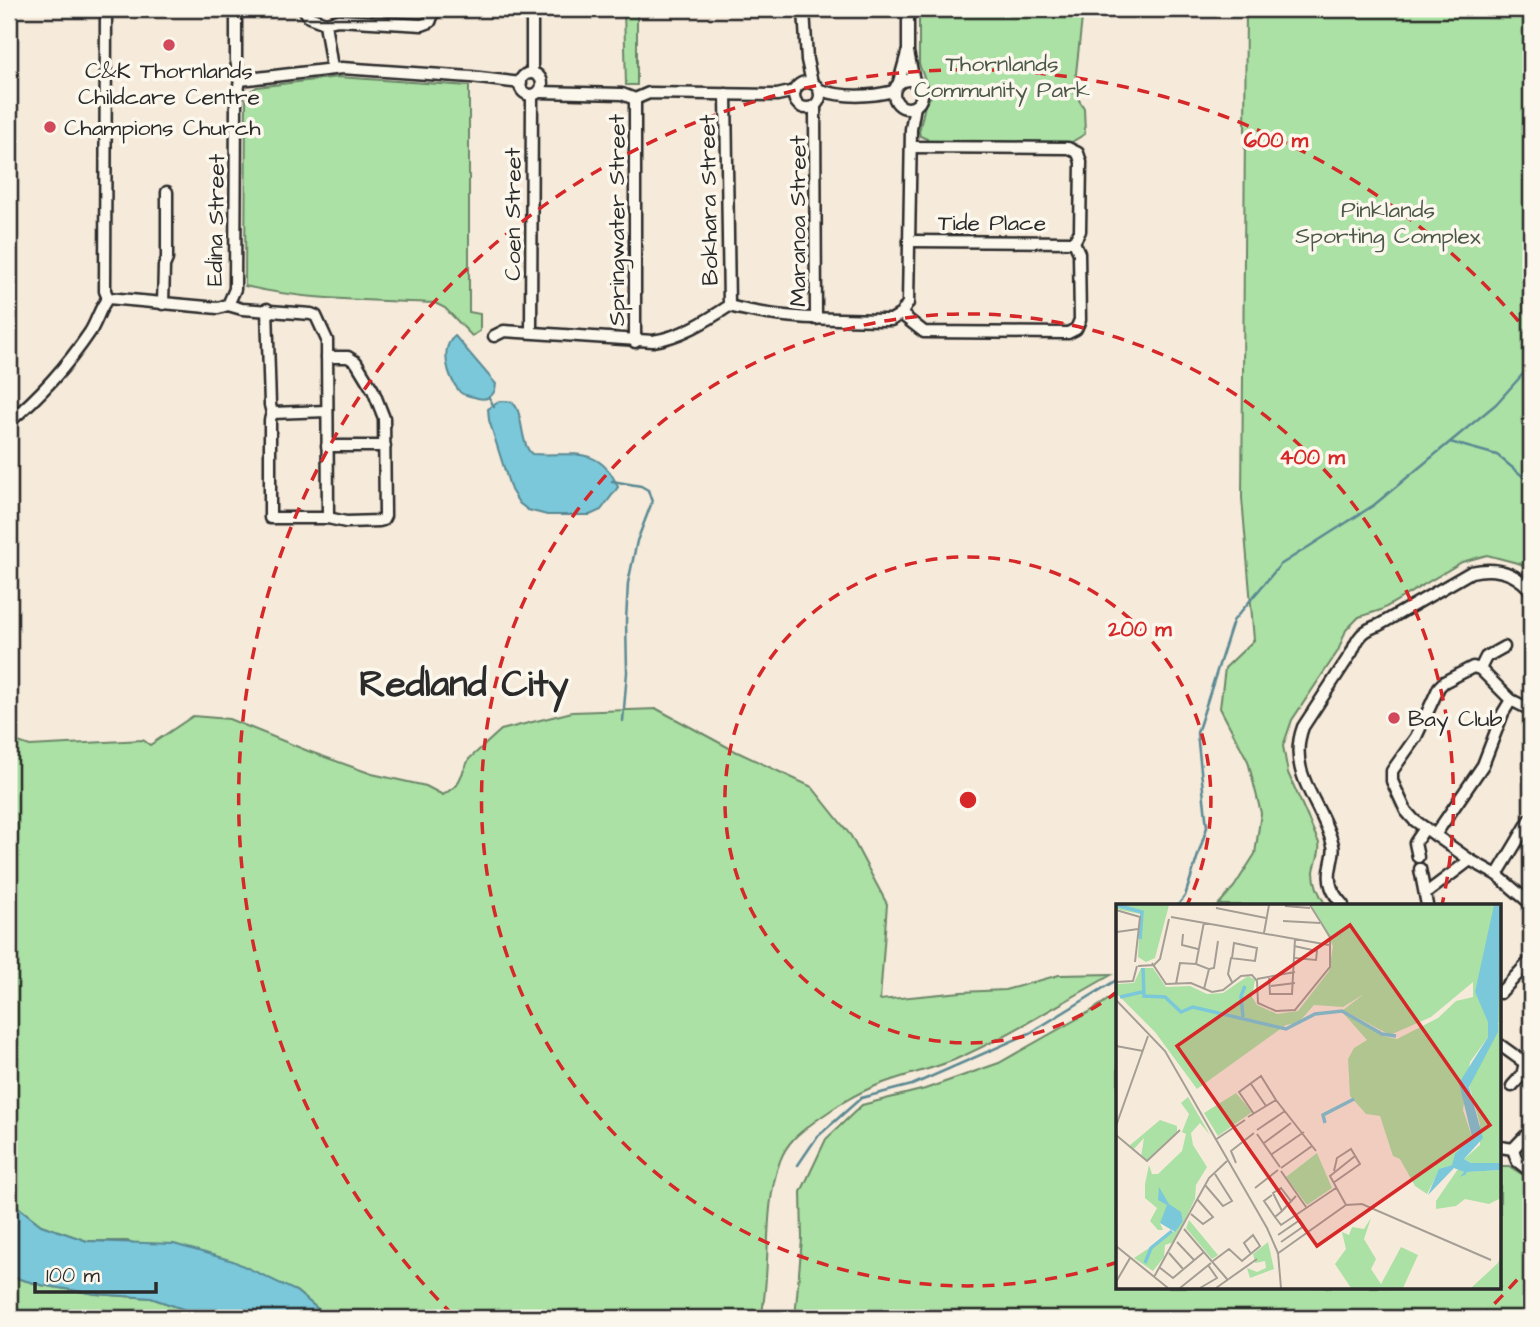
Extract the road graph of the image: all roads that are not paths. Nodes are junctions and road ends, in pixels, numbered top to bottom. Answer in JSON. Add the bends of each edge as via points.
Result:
{"nodes":[{"id":1,"x":106,"y":9,"type":"edge"},
{"id":2,"x":236,"y":9,"type":"edge"},
{"id":3,"x":304,"y":9,"type":"edge"},
{"id":4,"x":435,"y":9,"type":"edge"},
{"id":5,"x":532,"y":9,"type":"edge"},
{"id":6,"x":804,"y":9,"type":"edge"},
{"id":7,"x":908,"y":9,"type":"edge"},
{"id":8,"x":325,"y":23,"type":"junction"},
{"id":9,"x":908,"y":52,"type":"junction"},
{"id":10,"x":332,"y":68,"type":"junction"},
{"id":11,"x":537,"y":76,"type":"junction"},
{"id":12,"x":240,"y":79,"type":"junction"},
{"id":13,"x":914,"y":81,"type":"junction"},
{"id":14,"x":521,"y":83,"type":"junction"},
{"id":15,"x":563,"y":92,"type":"junction"},
{"id":16,"x":535,"y":93,"type":"junction"},
{"id":17,"x":726,"y":94,"type":"junction"},
{"id":18,"x":808,"y":96,"type":"junction"},
{"id":19,"x":898,"y":96,"type":"junction"},
{"id":20,"x":635,"y":99,"type":"junction"},
{"id":21,"x":915,"y":106,"type":"junction"},
{"id":22,"x":911,"y":129,"type":"junction"},
{"id":23,"x":911,"y":147,"type":"junction"},
{"id":24,"x":167,"y":192,"type":"dead end"},
{"id":25,"x":909,"y":241,"type":"junction"},
{"id":26,"x":1074,"y":242,"type":"junction"},
{"id":27,"x":108,"y":298,"type":"junction"},
{"id":28,"x":163,"y":304,"type":"junction"},
{"id":29,"x":228,"y":304,"type":"junction"},
{"id":30,"x":729,"y":306,"type":"junction"},
{"id":31,"x":267,"y":309,"type":"junction"},
{"id":32,"x":901,"y":314,"type":"junction"},
{"id":33,"x":816,"y":319,"type":"junction"},
{"id":34,"x":531,"y":332,"type":"junction"},
{"id":35,"x":494,"y":336,"type":"dead end"},
{"id":36,"x":635,"y":342,"type":"junction"},
{"id":37,"x":327,"y":357,"type":"junction"},
{"id":38,"x":327,"y":411,"type":"junction"},
{"id":39,"x":272,"y":413,"type":"junction"},
{"id":40,"x":9,"y":422,"type":"edge"},
{"id":41,"x":327,"y":446,"type":"junction"},
{"id":42,"x":385,"y":446,"type":"junction"},
{"id":43,"x":328,"y":518,"type":"junction"},
{"id":44,"x":1531,"y":591,"type":"edge"},
{"id":45,"x":1504,"y":647,"type":"dead end"},
{"id":46,"x":1480,"y":669,"type":"junction"},
{"id":47,"x":1511,"y":700,"type":"junction"},
{"id":48,"x":1531,"y":710,"type":"edge"},
{"id":49,"x":1531,"y":818,"type":"edge"},
{"id":50,"x":1424,"y":828,"type":"junction"},
{"id":51,"x":1435,"y":835,"type":"junction"},
{"id":52,"x":1418,"y":857,"type":"dead end"},
{"id":53,"x":1470,"y":860,"type":"junction"},
{"id":54,"x":1420,"y":869,"type":"dead end"},
{"id":55,"x":1497,"y":875,"type":"junction"},
{"id":56,"x":1425,"y":894,"type":"junction"},
{"id":57,"x":1342,"y":904,"type":"edge"},
{"id":58,"x":1427,"y":904,"type":"edge"},
{"id":59,"x":1531,"y":904,"type":"edge"},
{"id":60,"x":1531,"y":960,"type":"edge"},
{"id":61,"x":1502,"y":991,"type":"edge"},
{"id":62,"x":1502,"y":1046,"type":"edge"},
{"id":63,"x":1528,"y":1062,"type":"edge"},
{"id":64,"x":1512,"y":1086,"type":"dead end"},
{"id":65,"x":1531,"y":1130,"type":"edge"},
{"id":66,"x":1502,"y":1147,"type":"edge"},
{"id":67,"x":1513,"y":1149,"type":"junction"},
{"id":68,"x":1531,"y":1172,"type":"edge"}],
"edges":[{"from":1,"to":27,"type":"street"},
{"from":2,"to":12,"type":"street","name":"Edina Street"},
{"from":3,"to":8,"type":"street","via":[[309,18]]},
{"from":4,"to":8,"type":"street","via":[[430,22],[422,25]]},
{"from":5,"to":11,"type":"street"},
{"from":6,"to":18,"type":"street"},
{"from":7,"to":9,"type":"street"},
{"from":8,"to":10,"type":"street"},
{"from":9,"to":13,"type":"street"},
{"from":9,"to":19,"type":"street"},
{"from":10,"to":12,"type":"street"},
{"from":10,"to":14,"type":"street"},
{"from":11,"to":14,"type":"street","via":[[526,75]]},
{"from":11,"to":15,"type":"street"},
{"from":11,"to":16,"type":"street","via":[[542,86]]},
{"from":12,"to":29,"type":"street","name":"Edina Street","via":[[235,289]]},
{"from":13,"to":19,"type":"street","via":[[906,79]]},
{"from":13,"to":21,"type":"street","via":[[922,95]]},
{"from":14,"to":16,"type":"street","via":[[522,90]]},
{"from":15,"to":16,"type":"street"},
{"from":15,"to":20,"type":"street","via":[[622,94]]},
{"from":16,"to":34,"type":"street","name":"Coen Street"},
{"from":17,"to":18,"type":"street"},
{"from":17,"to":20,"type":"street","via":[[649,93]]},
{"from":17,"to":30,"type":"street","name":"Bokhara Street"},
{"from":18,"to":19,"type":"street"},
{"from":18,"to":33,"type":"street","name":"Maranoa Street","via":[[817,123]]},
{"from":19,"to":21,"type":"street"},
{"from":19,"to":22,"type":"street"},
{"from":20,"to":36,"type":"street","name":"Springwater Street"},
{"from":21,"to":22,"type":"street"},
{"from":22,"to":23,"type":"street"},
{"from":23,"to":25,"type":"street"},
{"from":23,"to":26,"type":"street","via":[[1074,150],[1081,162],[1080,231]]},
{"from":24,"to":28,"type":"street"},
{"from":25,"to":26,"type":"street","name":"Tide Place"},
{"from":25,"to":32,"type":"street","via":[[908,303]]},
{"from":26,"to":32,"type":"street","via":[[1079,253],[1080,320],[1068,333],[924,332]]},
{"from":27,"to":28,"type":"street"},
{"from":27,"to":40,"type":"street","via":[[54,381]]},
{"from":28,"to":29,"type":"street","via":[[218,308]]},
{"from":29,"to":31,"type":"street","via":[[235,309]]},
{"from":30,"to":33,"type":"street"},
{"from":30,"to":36,"type":"street","via":[[668,339]]},
{"from":31,"to":37,"type":"street","via":[[316,316],[327,340]]},
{"from":31,"to":39,"type":"street"},
{"from":32,"to":33,"type":"street","via":[[891,320]]},
{"from":34,"to":35,"type":"street","via":[[504,331]]},
{"from":34,"to":36,"type":"street"},
{"from":37,"to":38,"type":"street"},
{"from":37,"to":42,"type":"street","via":[[348,357],[356,362],[384,418]]},
{"from":38,"to":39,"type":"street"},
{"from":38,"to":41,"type":"street"},
{"from":39,"to":43,"type":"street","via":[[270,518]]},
{"from":41,"to":42,"type":"street"},
{"from":41,"to":43,"type":"street"},
{"from":42,"to":43,"type":"street","via":[[383,520]]},
{"from":44,"to":57,"type":"street","via":[[1501,570],[1471,572],[1363,633],[1303,727],[1297,753],[1300,770],[1334,845],[1329,883]]},
{"from":45,"to":46,"type":"street","via":[[1486,657]]},
{"from":46,"to":47,"type":"street"},
{"from":46,"to":50,"type":"street","via":[[1473,667],[1439,687],[1416,737],[1392,771],[1406,811]]},
{"from":47,"to":48,"type":"street"},
{"from":47,"to":51,"type":"street","via":[[1483,765]]},
{"from":49,"to":55,"type":"street"},
{"from":50,"to":51,"type":"street"},
{"from":50,"to":52,"type":"street","via":[[1415,843]]},
{"from":51,"to":53,"type":"street"},
{"from":53,"to":55,"type":"street"},
{"from":53,"to":56,"type":"street"},
{"from":54,"to":56,"type":"street"},
{"from":55,"to":59,"type":"street"},
{"from":56,"to":58,"type":"street"},
{"from":60,"to":61,"type":"street"},
{"from":62,"to":63,"type":"street"},
{"from":63,"to":64,"type":"street"},
{"from":65,"to":67,"type":"street"},
{"from":66,"to":67,"type":"street"},
{"from":67,"to":68,"type":"street","via":[[1517,1161]]}]}
